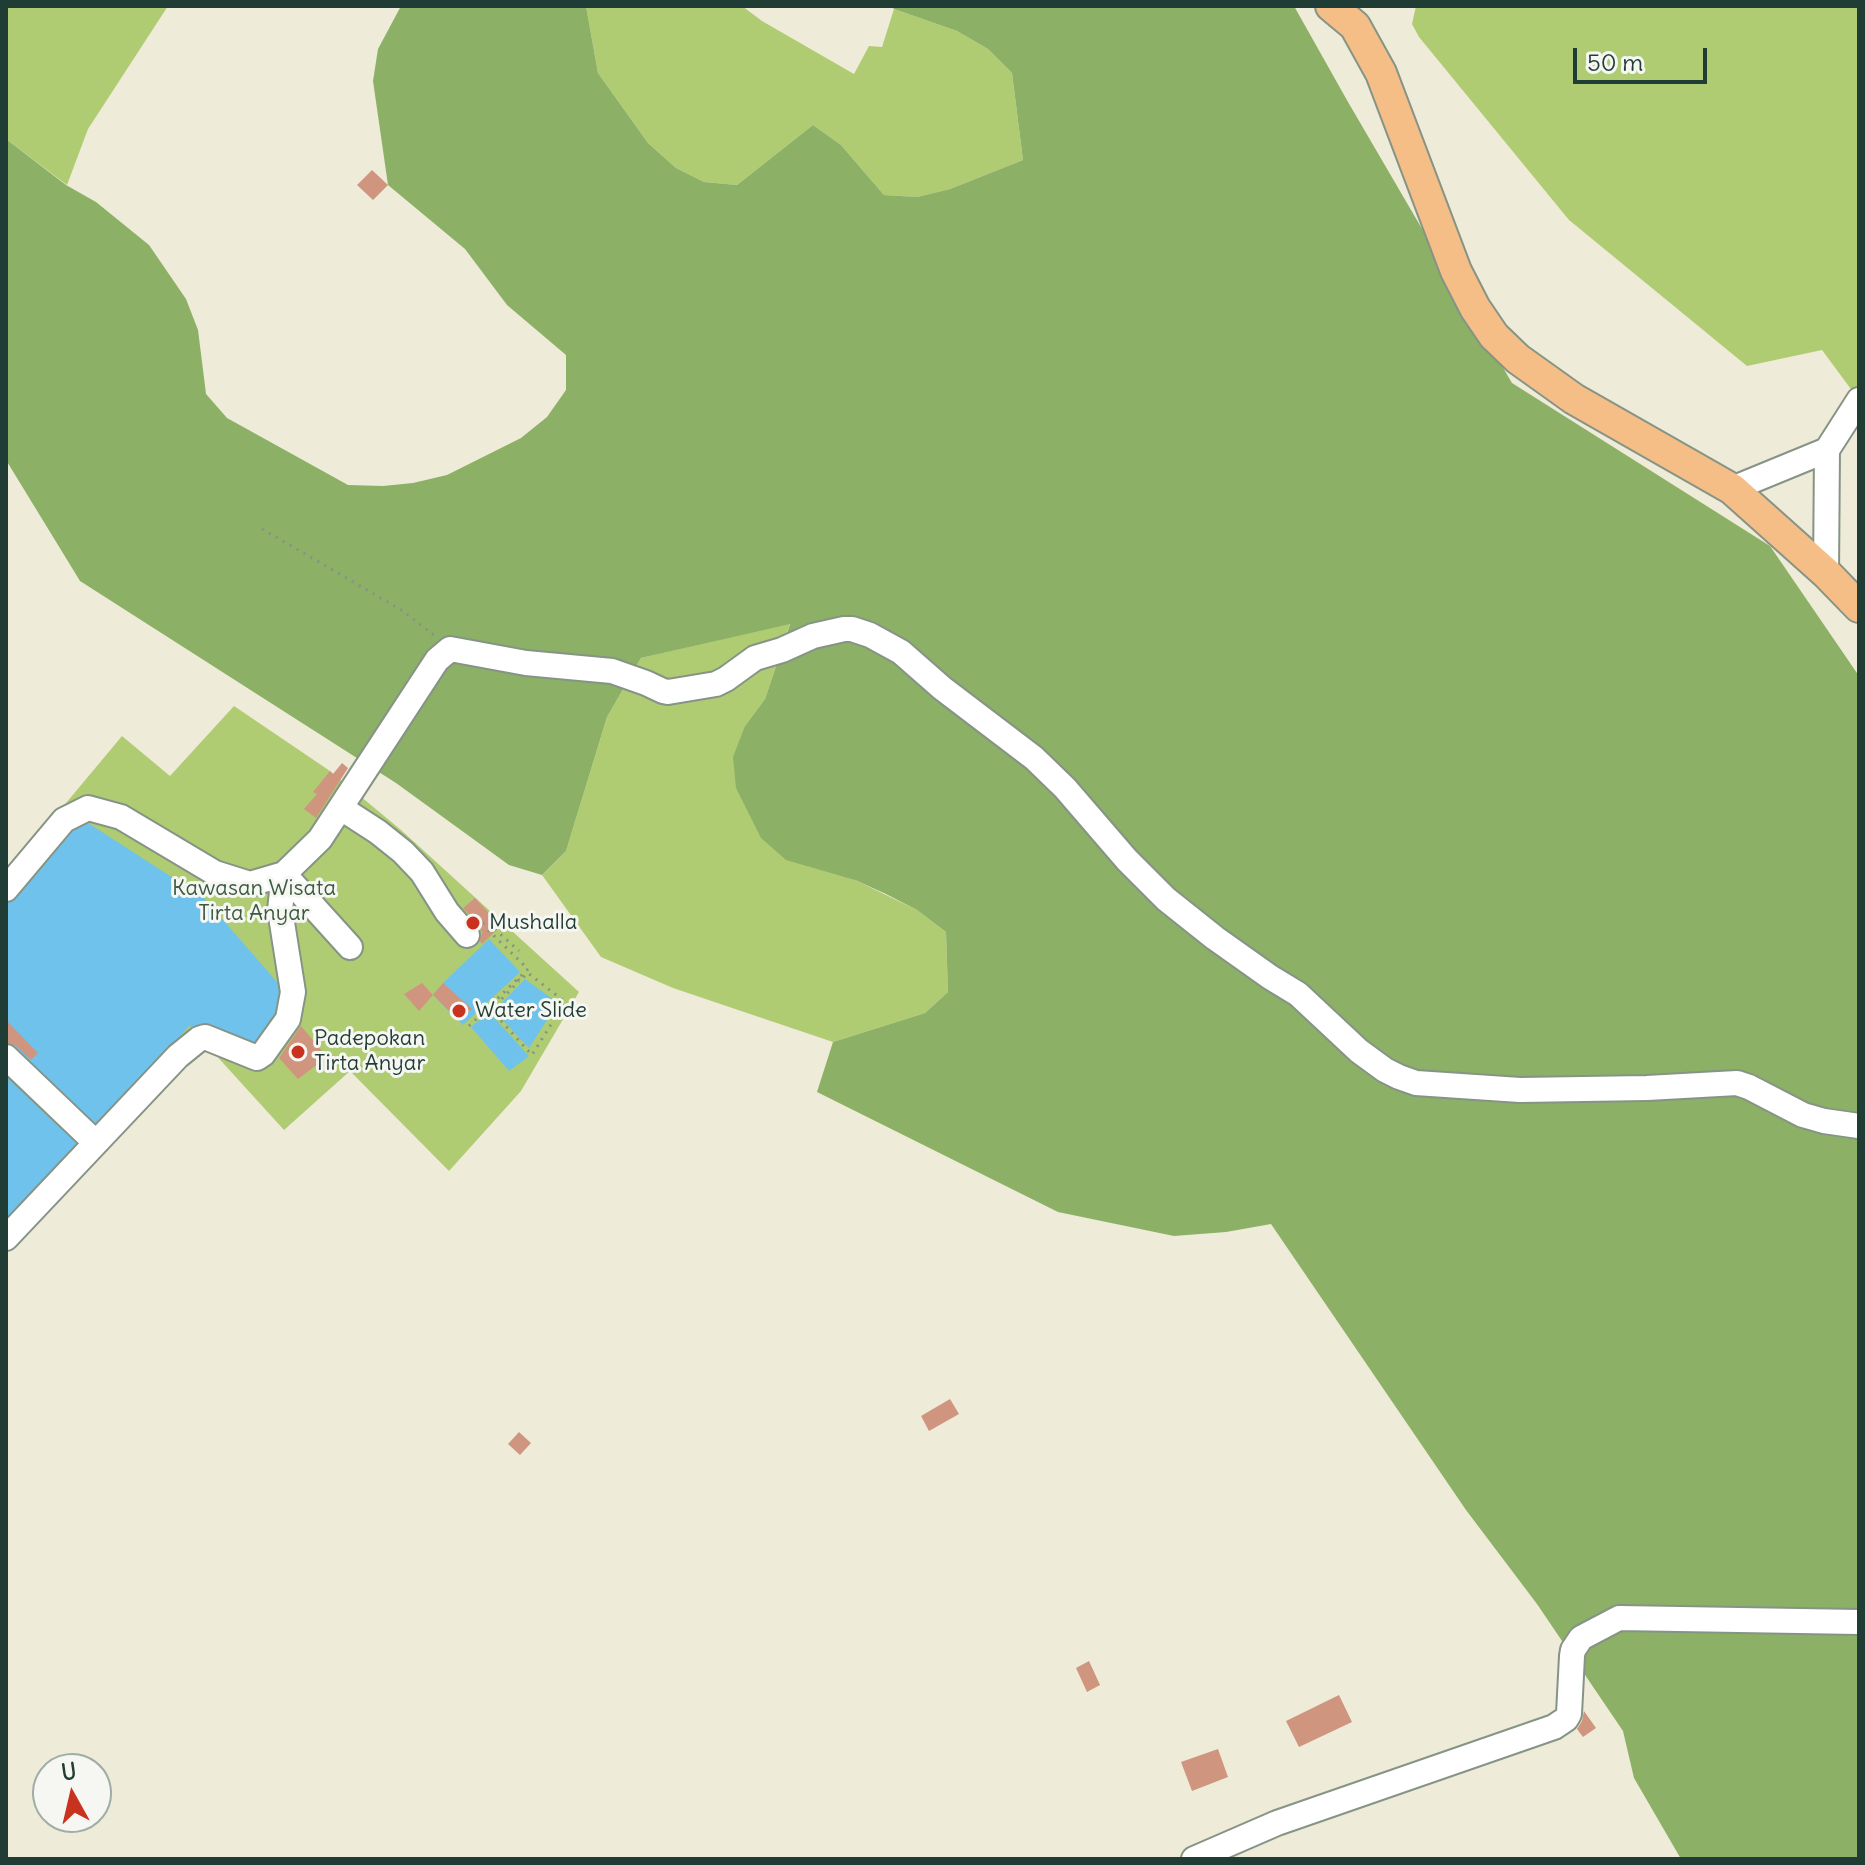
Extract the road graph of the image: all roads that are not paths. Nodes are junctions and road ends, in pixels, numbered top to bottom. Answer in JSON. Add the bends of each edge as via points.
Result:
{"nodes":[{"id":1,"x":1331,"y":6,"type":"edge"},
{"id":2,"x":1358,"y":16,"type":"edge"},
{"id":3,"x":1859,"y":400,"type":"edge"},
{"id":4,"x":1827,"y":450,"type":"junction"},
{"id":5,"x":1732,"y":489,"type":"junction"},
{"id":6,"x":1826,"y":573,"type":"junction"},
{"id":7,"x":1859,"y":607,"type":"edge"},
{"id":8,"x":341,"y":808,"type":"junction"},
{"id":9,"x":284,"y":874,"type":"junction"},
{"id":10,"x":6,"y":889,"type":"edge"},
{"id":11,"x":478,"y":929,"type":"road end"},
{"id":12,"x":350,"y":947,"type":"dead end"},
{"id":13,"x":6,"y":1057,"type":"edge"},
{"id":14,"x":1859,"y":1126,"type":"edge"},
{"id":15,"x":94,"y":1141,"type":"junction"},
{"id":16,"x":6,"y":1238,"type":"edge"},
{"id":17,"x":1859,"y":1622,"type":"edge"},
{"id":18,"x":1194,"y":1859,"type":"edge"}],
"edges":[{"from":1,"to":2,"type":"main road"},
{"from":2,"to":5,"type":"main road","via":[[1456,271],[1494,336],[1574,399]]},
{"from":3,"to":4,"type":"lane"},
{"from":4,"to":5,"type":"lane"},
{"from":4,"to":6,"type":"lane"},
{"from":5,"to":6,"type":"main road"},
{"from":6,"to":7,"type":"main road"},
{"from":8,"to":9,"type":"lane","via":[[320,839]]},
{"from":8,"to":11,"type":"lane","via":[[403,852],[447,912]]},
{"from":8,"to":14,"type":"lane","via":[[430,670],[450,649],[612,671],[668,692],[716,684],[755,658],[813,636],[861,631],[901,652],[1034,758],[1166,899],[1298,994],[1359,1051],[1399,1077],[1416,1083],[1520,1090],[1737,1083],[1803,1115]]},
{"from":9,"to":10,"type":"lane","via":[[250,884],[215,873],[121,817],[88,808],[64,820]]},
{"from":9,"to":12,"type":"lane"},
{"from":9,"to":15,"type":"lane","via":[[280,910],[293,992],[288,1019],[257,1058],[199,1039]]},
{"from":13,"to":15,"type":"lane"},
{"from":15,"to":16,"type":"lane"},
{"from":17,"to":18,"type":"lane","via":[[1619,1618],[1581,1638],[1573,1650],[1569,1714],[1554,1727],[1277,1823]]}]}
